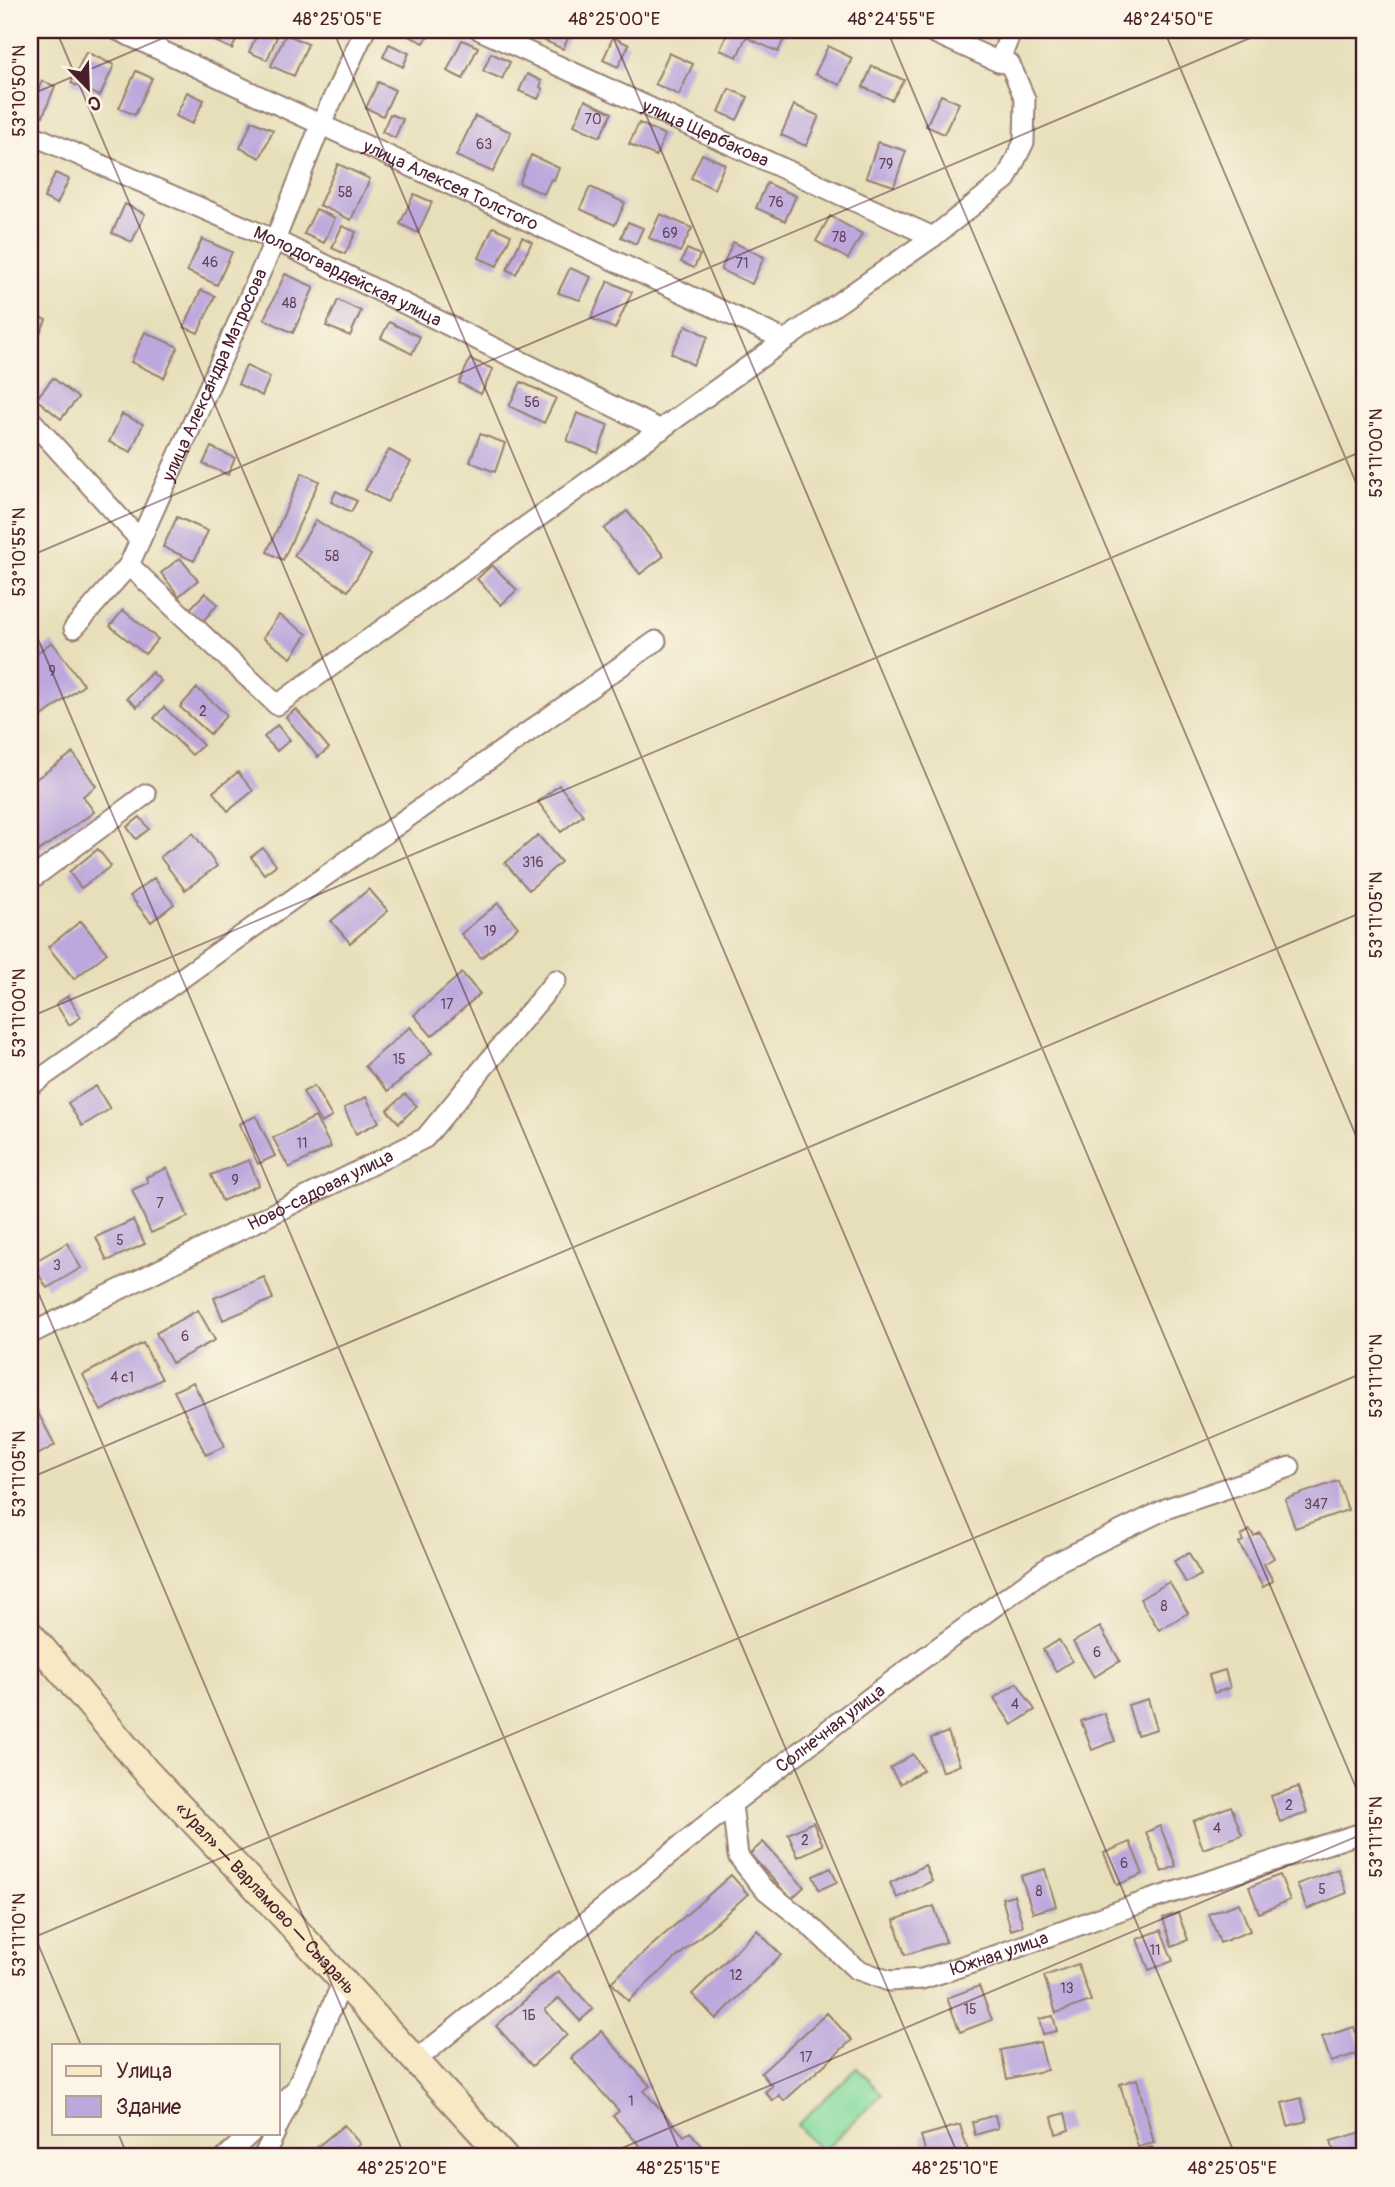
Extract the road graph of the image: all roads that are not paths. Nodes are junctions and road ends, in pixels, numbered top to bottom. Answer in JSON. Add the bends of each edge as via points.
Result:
{"nodes":[{"id":1,"x":117,"y":30,"type":"edge"},
{"id":2,"x":365,"y":30,"type":"edge"},
{"id":3,"x":480,"y":30,"type":"edge"},
{"id":4,"x":928,"y":30,"type":"edge"},
{"id":5,"x":1012,"y":30,"type":"edge"},
{"id":6,"x":999,"y":62,"type":"junction"},
{"id":7,"x":321,"y":124,"type":"junction"},
{"id":8,"x":30,"y":134,"type":"edge"},
{"id":9,"x":933,"y":237,"type":"junction"},
{"id":10,"x":275,"y":240,"type":"junction"},
{"id":11,"x":785,"y":340,"type":"junction"},
{"id":12,"x":30,"y":419,"type":"edge"},
{"id":13,"x":661,"y":430,"type":"junction"},
{"id":14,"x":140,"y":540,"type":"junction"},
{"id":15,"x":129,"y":565,"type":"junction"},
{"id":16,"x":74,"y":628,"type":"dead end"},
{"id":17,"x":656,"y":641,"type":"dead end"},
{"id":18,"x":146,"y":794,"type":"dead end"},
{"id":19,"x":30,"y":880,"type":"edge"},
{"id":20,"x":556,"y":980,"type":"dead end"},
{"id":21,"x":30,"y":1086,"type":"edge"},
{"id":22,"x":30,"y":1334,"type":"edge"},
{"id":23,"x":1290,"y":1467,"type":"dead end"},
{"id":24,"x":30,"y":1634,"type":"edge"},
{"id":25,"x":732,"y":1804,"type":"junction"},
{"id":26,"x":1365,"y":1832,"type":"edge"},
{"id":27,"x":343,"y":1981,"type":"junction"},
{"id":28,"x":415,"y":2061,"type":"junction"},
{"id":29,"x":296,"y":2089,"type":"junction"},
{"id":30,"x":280,"y":2104,"type":"edge"},
{"id":31,"x":280,"y":2122,"type":"edge"},
{"id":32,"x":250,"y":2134,"type":"edge"},
{"id":33,"x":274,"y":2134,"type":"edge"},
{"id":34,"x":226,"y":2157,"type":"edge"},
{"id":35,"x":263,"y":2157,"type":"edge"},
{"id":36,"x":503,"y":2157,"type":"edge"}],
"edges":[{"from":1,"to":7,"type":"street","name":"улица Алексея Толстого"},
{"from":2,"to":7,"type":"street","name":"улица Александра Матросова"},
{"from":3,"to":9,"type":"street","name":"улица Щербакова"},
{"from":4,"to":6,"type":"street"},
{"from":5,"to":6,"type":"street"},
{"from":6,"to":9,"type":"street","via":[[1010,64],[1021,84],[1024,142],[1006,178]]},
{"from":7,"to":10,"type":"street","name":"улица Александра Матросова"},
{"from":7,"to":11,"type":"street","name":"улица Алексея Толстого"},
{"from":8,"to":10,"type":"street","name":"Молодогвардейская улица"},
{"from":9,"to":11,"type":"street"},
{"from":10,"to":13,"type":"street","name":"Молодогвардейская улица"},
{"from":10,"to":14,"type":"street","name":"улица Александра Матросова"},
{"from":11,"to":13,"type":"street"},
{"from":12,"to":14,"type":"street"},
{"from":13,"to":15,"type":"street","via":[[277,705]]},
{"from":14,"to":15,"type":"street","name":"улица Александра Матросова"},
{"from":15,"to":16,"type":"street","name":"улица Александра Матросова"},
{"from":17,"to":21,"type":"street"},
{"from":18,"to":19,"type":"street"},
{"from":20,"to":22,"type":"street","name":"Ново-садовая улица","via":[[425,1138]]},
{"from":23,"to":25,"type":"street","name":"Солнечная улица","via":[[1168,1508],[1051,1565]]},
{"from":24,"to":27,"type":"main road","name":"«Урал» — Варламово — Сызрань","via":[[146,1771]]},
{"from":25,"to":26,"type":"street","name":"Южная улица","via":[[738,1856],[763,1888],[856,1969],[890,1981],[922,1979]]},
{"from":25,"to":28,"type":"street","name":"Солнечная улица"},
{"from":27,"to":28,"type":"main road","name":"«Урал» — Варламово — Сызрань"},
{"from":27,"to":29,"type":"street"},
{"from":28,"to":36,"type":"main road","name":"«Урал» — Варламово — Сызрань"},
{"from":29,"to":30,"type":"street"},
{"from":29,"to":31,"type":"street"},
{"from":32,"to":34,"type":"street"},
{"from":33,"to":35,"type":"street"}]}
